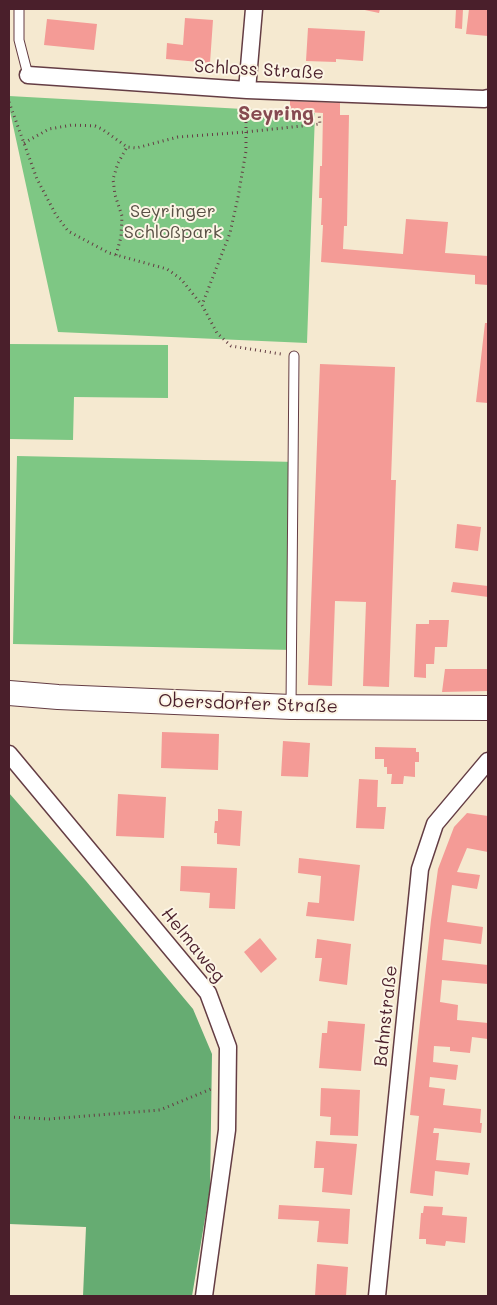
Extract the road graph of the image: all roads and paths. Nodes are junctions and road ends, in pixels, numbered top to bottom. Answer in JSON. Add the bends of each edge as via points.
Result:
{"nodes":[{"id":1,"x":19,"y":9,"type":"edge"},
{"id":2,"x":254,"y":9,"type":"edge"},
{"id":3,"x":28,"y":75,"type":"joint"},
{"id":4,"x":247,"y":90,"type":"junction"},
{"id":5,"x":488,"y":98,"type":"edge"},
{"id":6,"x":9,"y":102,"type":"edge"},
{"id":7,"x":319,"y":113,"type":"dead end"},
{"id":8,"x":246,"y":132,"type":"junction"},
{"id":9,"x":24,"y":143,"type":"junction"},
{"id":10,"x":127,"y":147,"type":"junction"},
{"id":11,"x":116,"y":255,"type":"junction"},
{"id":12,"x":202,"y":305,"type":"junction"},
{"id":13,"x":294,"y":356,"type":"joint"},
{"id":14,"x":9,"y":693,"type":"edge"},
{"id":15,"x":291,"y":706,"type":"junction"},
{"id":16,"x":488,"y":708,"type":"edge"},
{"id":17,"x":9,"y":754,"type":"edge"},
{"id":18,"x":488,"y":761,"type":"edge"},
{"id":19,"x":228,"y":1082,"type":"junction"},
{"id":20,"x":9,"y":1117,"type":"edge"},
{"id":21,"x":204,"y":1296,"type":"edge"},
{"id":22,"x":377,"y":1296,"type":"edge"}],
"edges":[{"from":1,"to":3,"type":"lane","via":[[19,40]]},
{"from":2,"to":4,"type":"street"},
{"from":3,"to":4,"type":"street","name":"Schloss Straße"},
{"from":4,"to":5,"type":"street","name":"Schloss Straße"},
{"from":4,"to":8,"type":"path"},
{"from":6,"to":9,"type":"path"},
{"from":7,"to":8,"type":"path","via":[[320,124]]},
{"from":8,"to":10,"type":"path","via":[[178,137],[136,148]]},
{"from":8,"to":12,"type":"path","via":[[246,151],[230,233]]},
{"from":9,"to":10,"type":"path","via":[[49,130],[95,126]]},
{"from":9,"to":11,"type":"path","via":[[37,179],[68,231]]},
{"from":10,"to":11,"type":"path","via":[[113,179],[122,216]]},
{"from":11,"to":12,"type":"path","via":[[167,268],[181,279]]},
{"from":12,"to":13,"type":"path","via":[[217,332],[231,346]]},
{"from":13,"to":15,"type":"lane"},
{"from":14,"to":15,"type":"street","name":"Obersdorfer Straße","via":[[58,698]]},
{"from":15,"to":16,"type":"street","name":"Obersdorfer Straße"},
{"from":17,"to":19,"type":"street","name":"Helmaweg","via":[[208,993],[228,1047]]},
{"from":18,"to":22,"type":"street","name":"Bahnstraße","via":[[435,824],[420,869]]},
{"from":19,"to":20,"type":"path","via":[[160,1110],[48,1119]]},
{"from":19,"to":21,"type":"street","name":"Helmaweg","via":[[227,1130]]}]}
